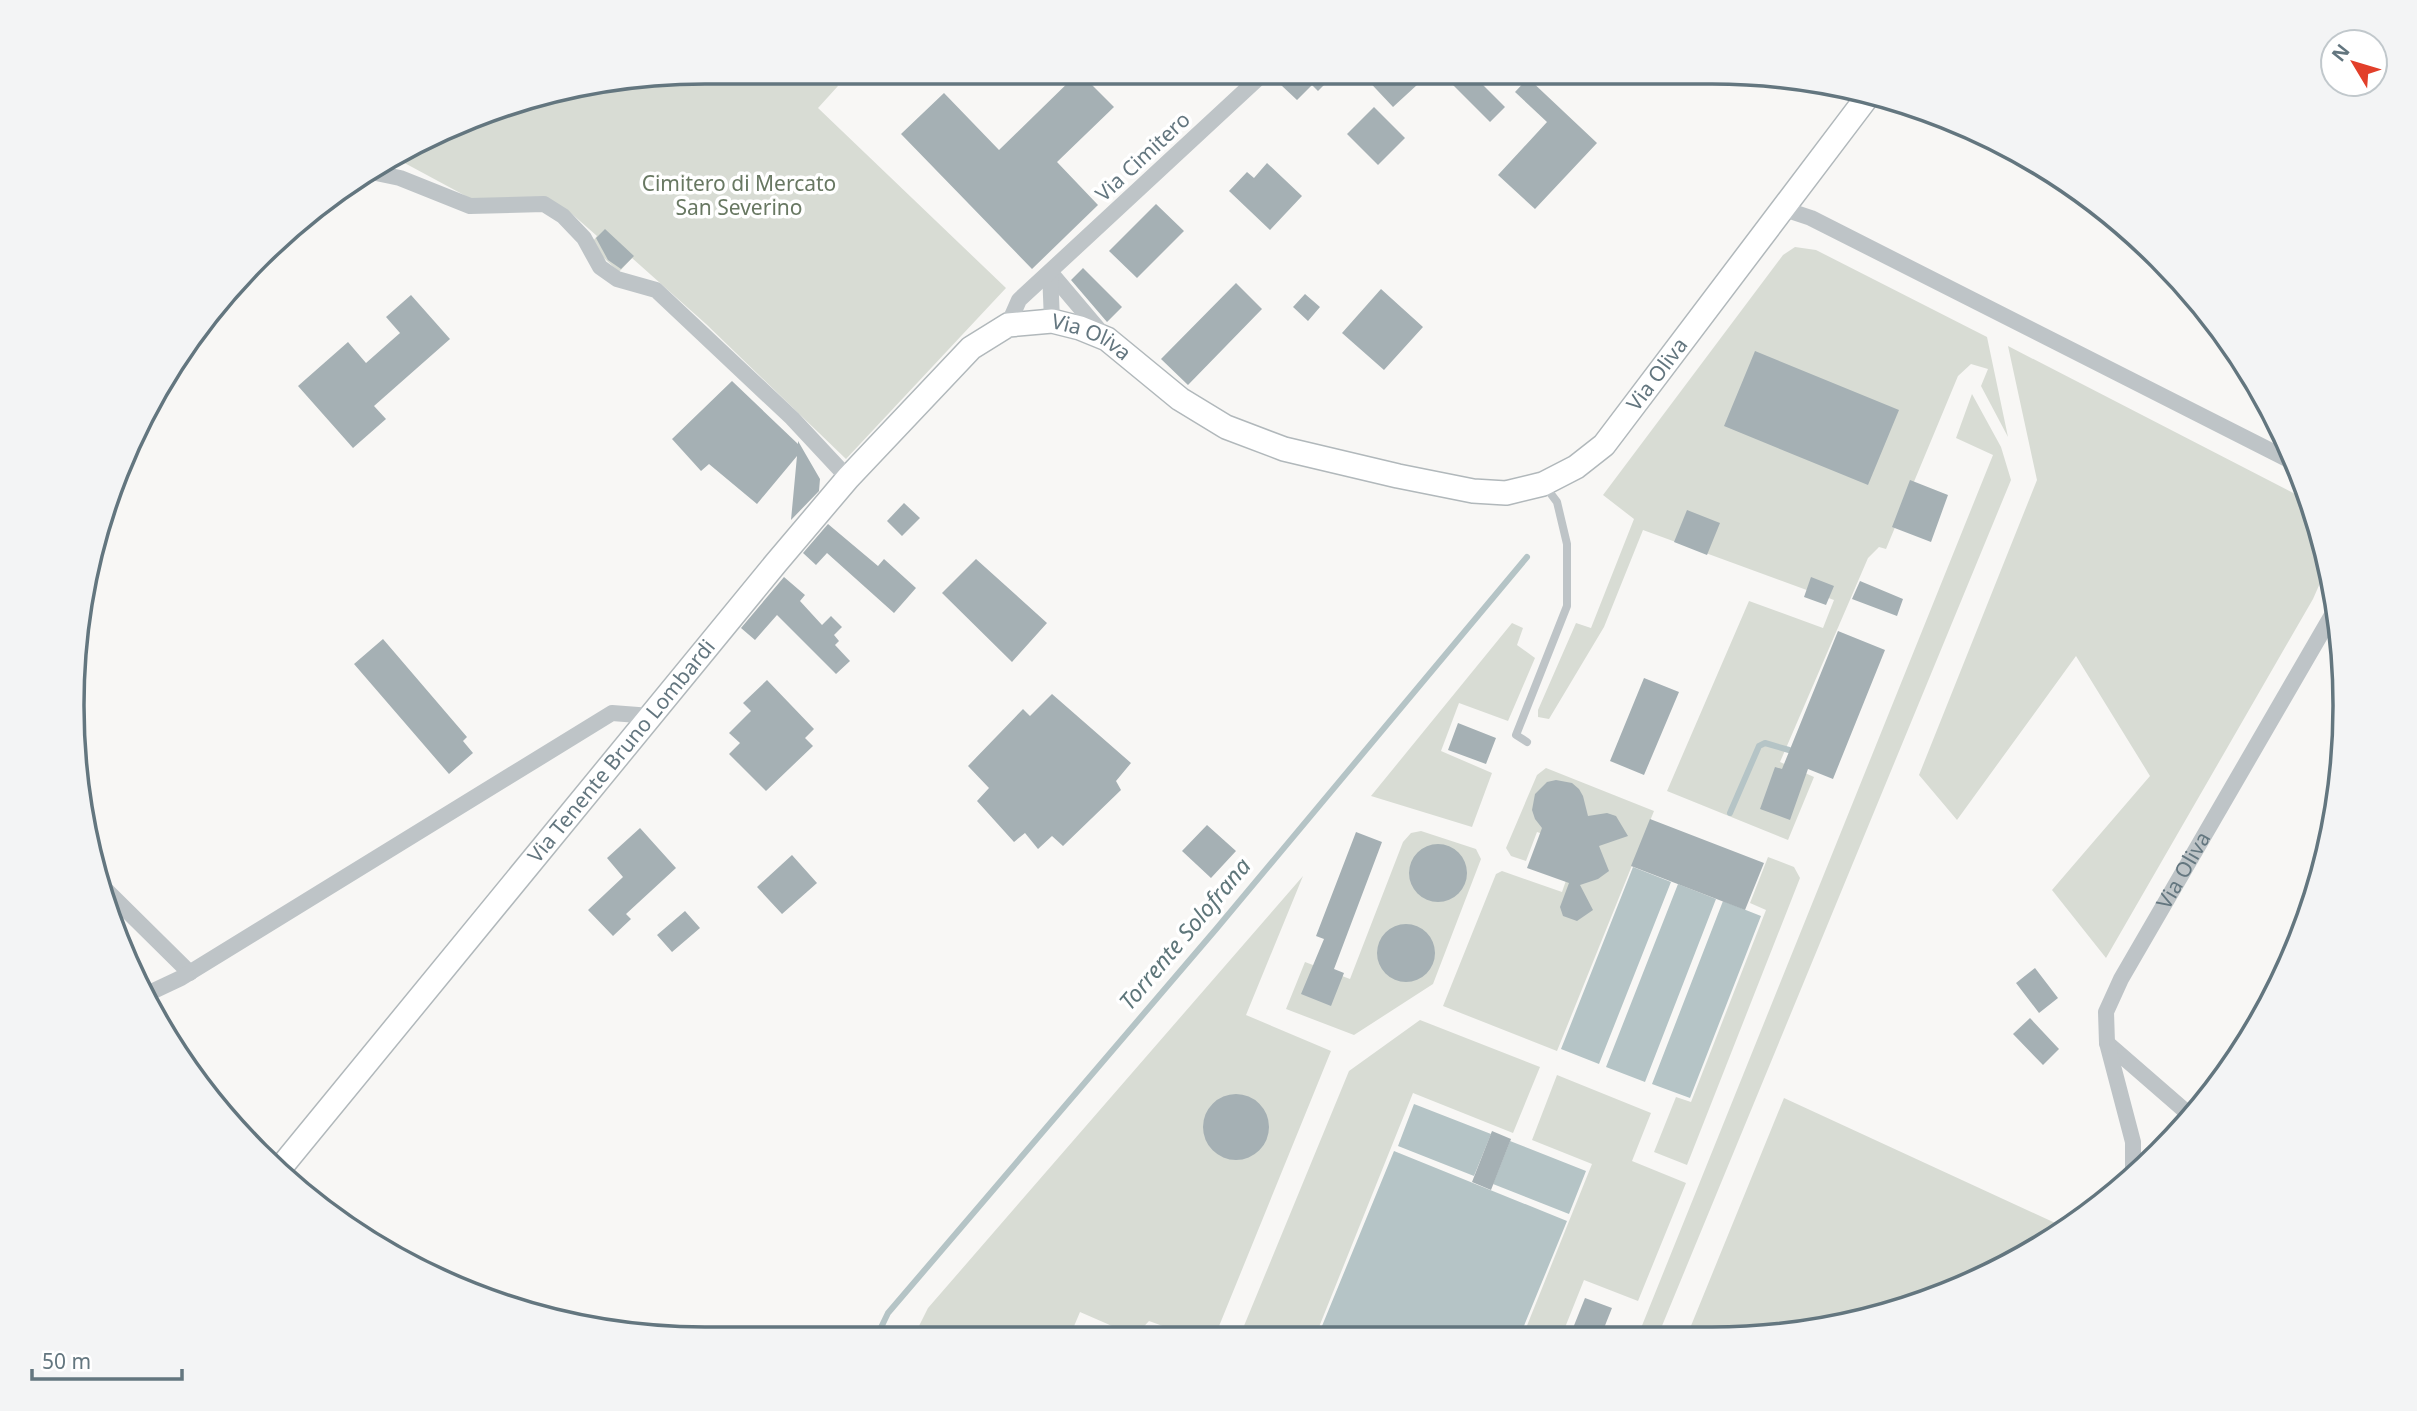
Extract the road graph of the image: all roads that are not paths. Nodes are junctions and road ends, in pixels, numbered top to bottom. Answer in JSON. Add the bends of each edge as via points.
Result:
{"nodes":[{"id":1,"x":1252,"y":84,"type":"edge"},
{"id":2,"x":1863,"y":103,"type":"edge"},
{"id":3,"x":383,"y":174,"type":"edge"},
{"id":4,"x":1784,"y":209,"type":"junction"},
{"id":5,"x":1050,"y":272,"type":"junction"},
{"id":6,"x":1052,"y":321,"type":"junction"},
{"id":7,"x":1008,"y":324,"type":"junction"},
{"id":8,"x":1107,"y":339,"type":"junction"},
{"id":9,"x":971,"y":348,"type":"joint"},
{"id":10,"x":2280,"y":456,"type":"edge"},
{"id":11,"x":848,"y":478,"type":"junction"},
{"id":12,"x":1543,"y":484,"type":"junction"},
{"id":13,"x":2328,"y":622,"type":"edge"},
{"id":14,"x":651,"y":716,"type":"junction"},
{"id":15,"x":1527,"y":742,"type":"dead end"},
{"id":16,"x":115,"y":899,"type":"edge"},
{"id":17,"x":190,"y":973,"type":"junction"},
{"id":18,"x":154,"y":991,"type":"edge"},
{"id":19,"x":2107,"y":1043,"type":"junction"},
{"id":20,"x":2184,"y":1110,"type":"edge"},
{"id":21,"x":2133,"y":1162,"type":"edge"},
{"id":22,"x":285,"y":1163,"type":"edge"}],
"edges":[{"from":1,"to":5,"type":"street","name":"Via Cimitero"},
{"from":2,"to":4,"type":"main road","name":"Via Oliva"},
{"from":3,"to":11,"type":"street","via":[[470,206],[544,204],[563,216],[584,238],[600,267],[617,279],[656,290],[792,418]]},
{"from":4,"to":10,"type":"street","via":[[1811,218]]},
{"from":4,"to":12,"type":"main road","name":"Via Oliva","via":[[1604,445]]},
{"from":5,"to":6,"type":"street"},
{"from":5,"to":7,"type":"street","name":"Via Cimitero","via":[[1019,300]]},
{"from":5,"to":8,"type":"street"},
{"from":6,"to":7,"type":"main road","name":"Via Oliva"},
{"from":6,"to":8,"type":"main road","name":"Via Oliva"},
{"from":7,"to":9,"type":"main road","name":"Via Oliva"},
{"from":8,"to":12,"type":"main road","name":"Via Oliva","via":[[1180,399],[1226,428],[1284,449],[1473,491],[1506,493]]},
{"from":9,"to":11,"type":"main road","name":"Via Tenente Bruno Lombardi"},
{"from":11,"to":14,"type":"main road","name":"Via Tenente Bruno Lombardi"},
{"from":12,"to":15,"type":"lane","via":[[1557,502],[1567,544],[1567,606],[1516,735]]},
{"from":13,"to":19,"type":"street","name":"Via Oliva","via":[[2121,979],[2106,1012]]},
{"from":14,"to":17,"type":"street","via":[[612,713]]},
{"from":14,"to":22,"type":"main road","name":"Via Tenente Bruno Lombardi"},
{"from":16,"to":17,"type":"street"},
{"from":17,"to":18,"type":"street"},
{"from":19,"to":20,"type":"street"},
{"from":19,"to":21,"type":"street","name":"Via Oliva","via":[[2133,1142]]}]}
